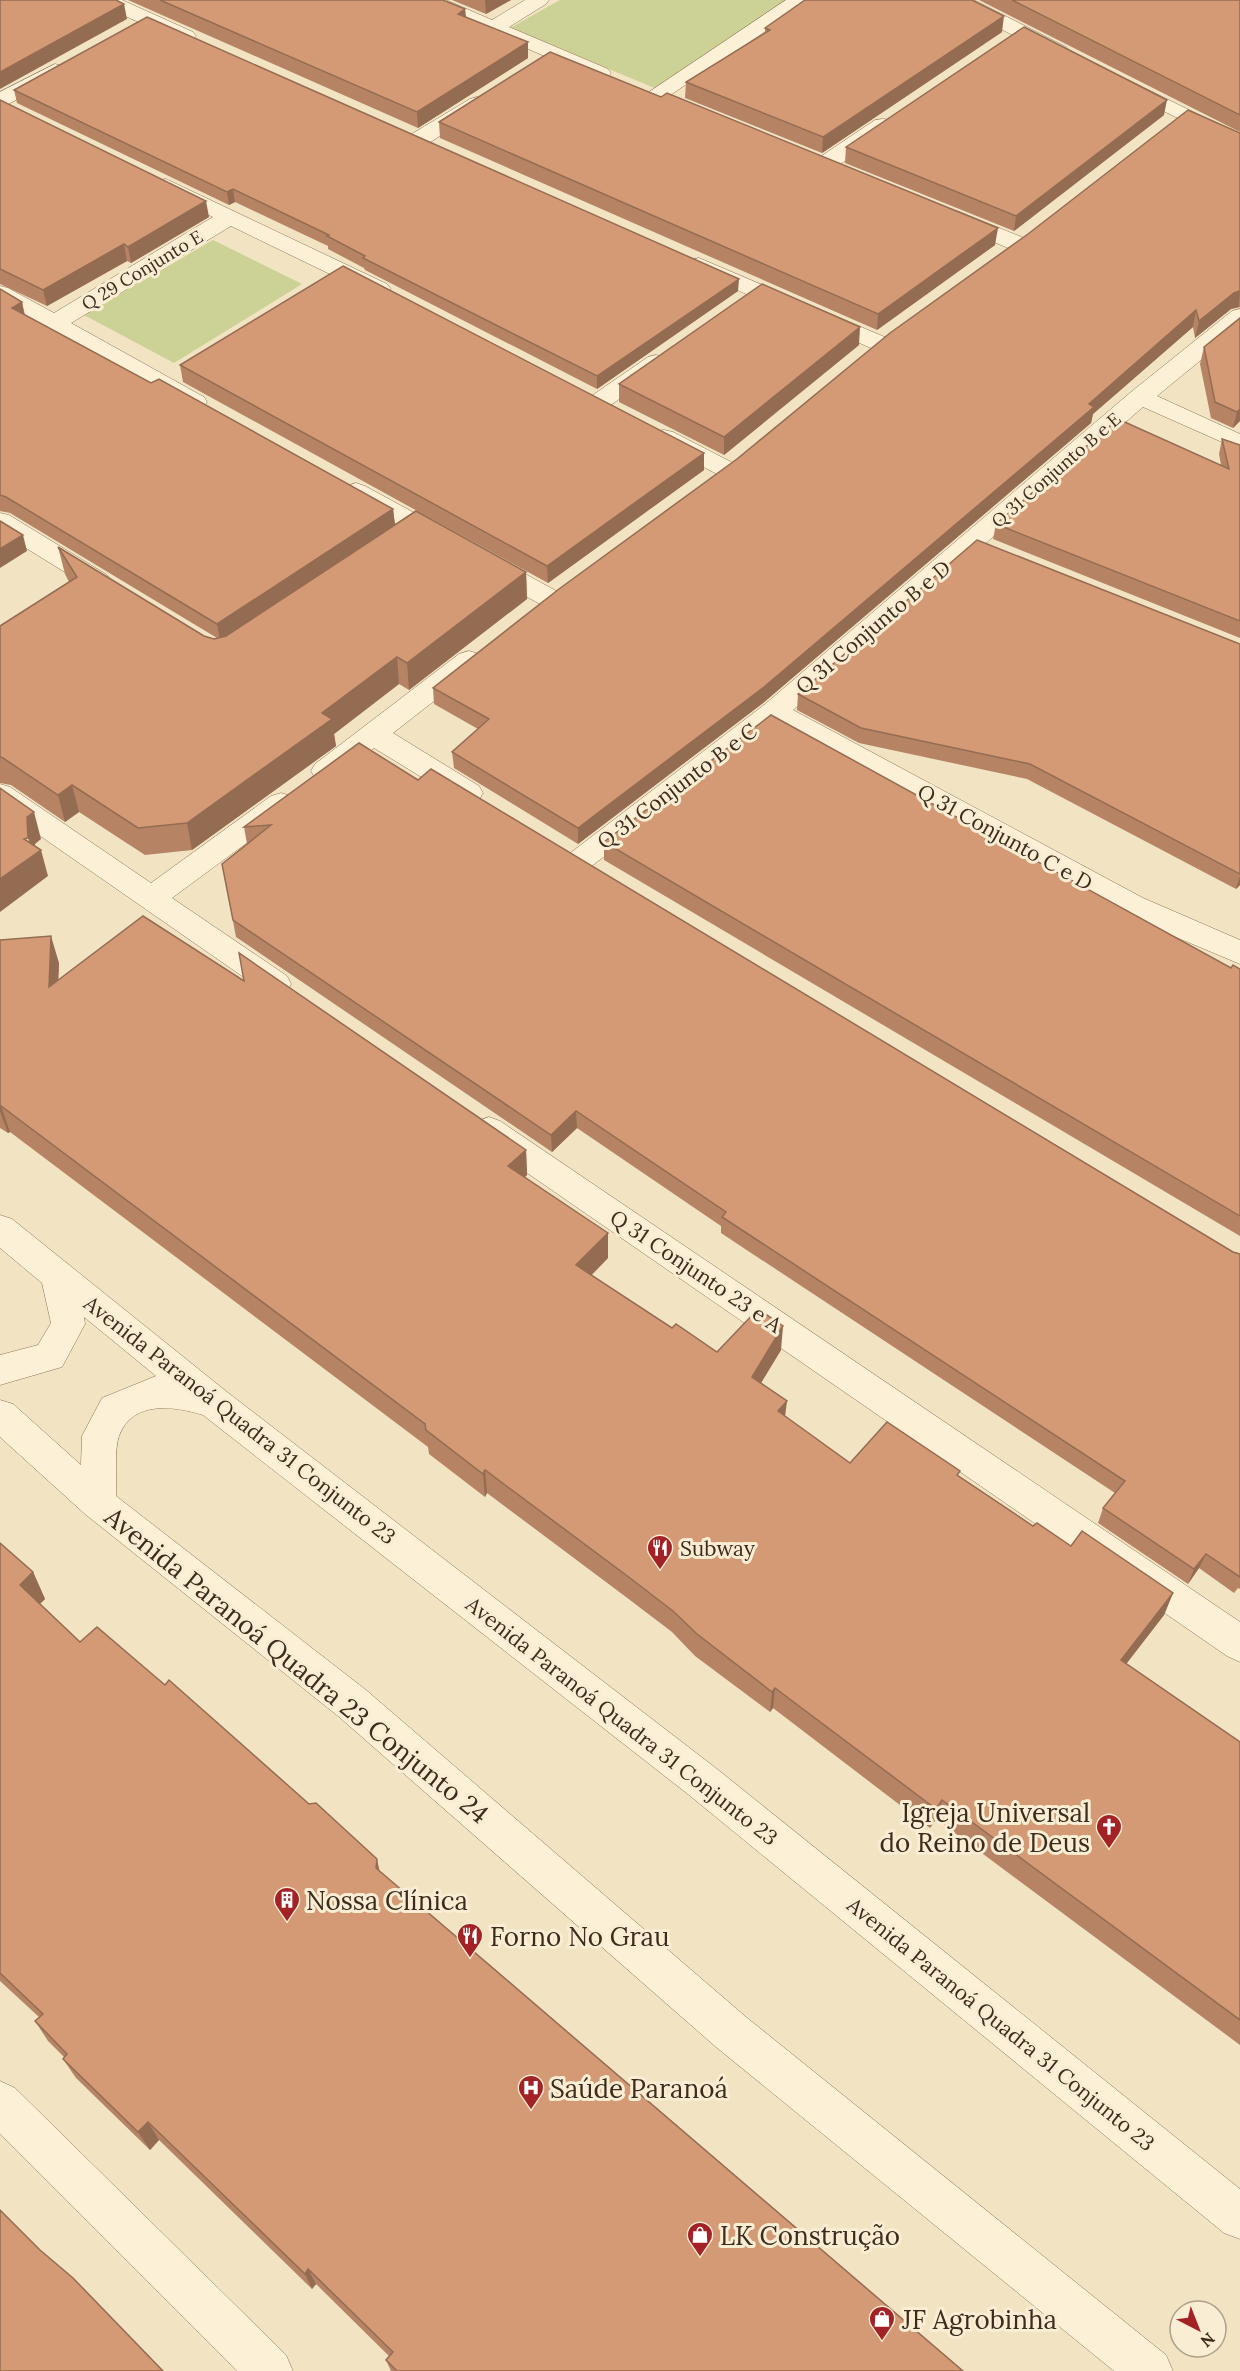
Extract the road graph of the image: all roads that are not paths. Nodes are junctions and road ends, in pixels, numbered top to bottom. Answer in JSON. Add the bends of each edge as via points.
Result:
{"nodes":[{"id":1,"x":105,"y":0,"type":"edge"},
{"id":2,"x":429,"y":0,"type":"edge"},
{"id":3,"x":539,"y":0,"type":"edge"},
{"id":4,"x":799,"y":0,"type":"edge"},
{"id":5,"x":959,"y":0,"type":"edge"},
{"id":6,"x":148,"y":19,"type":"junction"},
{"id":7,"x":494,"y":27,"type":"junction"},
{"id":8,"x":128,"y":30,"type":"edge"},
{"id":9,"x":1021,"y":31,"type":"junction"},
{"id":10,"x":202,"y":43,"type":"edge"},
{"id":11,"x":1001,"y":45,"type":"edge"},
{"id":12,"x":554,"y":54,"type":"junction"},
{"id":13,"x":69,"y":62,"type":"edge"},
{"id":14,"x":1081,"y":62,"type":"edge"},
{"id":15,"x":535,"y":66,"type":"edge"},
{"id":16,"x":1112,"y":78,"type":"edge"},
{"id":17,"x":615,"y":79,"type":"edge"},
{"id":18,"x":636,"y":87,"type":"edge"},
{"id":19,"x":496,"y":91,"type":"edge"},
{"id":20,"x":656,"y":96,"type":"junction"},
{"id":21,"x":0,"y":103,"type":"edge"},
{"id":22,"x":677,"y":104,"type":"edge"},
{"id":23,"x":903,"y":111,"type":"edge"},
{"id":24,"x":1182,"y":114,"type":"junction"},
{"id":25,"x":21,"y":115,"type":"edge"},
{"id":26,"x":1240,"y":116,"type":"edge"},
{"id":27,"x":1164,"y":128,"type":"edge"},
{"id":28,"x":1214,"y":130,"type":"junction"},
{"id":29,"x":397,"y":131,"type":"edge"},
{"id":30,"x":418,"y":140,"type":"junction"},
{"id":31,"x":1240,"y":143,"type":"edge"},
{"id":32,"x":440,"y":150,"type":"edge"},
{"id":33,"x":804,"y":156,"type":"edge"},
{"id":34,"x":825,"y":164,"type":"junction"},
{"id":35,"x":846,"y":173,"type":"edge"},
{"id":36,"x":146,"y":176,"type":"edge"},
{"id":37,"x":942,"y":212,"type":"edge"},
{"id":38,"x":230,"y":217,"type":"junction"},
{"id":39,"x":1035,"y":229,"type":"edge"},
{"id":40,"x":684,"y":258,"type":"edge"},
{"id":41,"x":341,"y":270,"type":"junction"},
{"id":42,"x":320,"y":282,"type":"edge"},
{"id":43,"x":0,"y":293,"type":"edge"},
{"id":44,"x":403,"y":302,"type":"edge"},
{"id":45,"x":1240,"y":316,"type":"edge"},
{"id":46,"x":54,"y":323,"type":"junction"},
{"id":47,"x":880,"y":343,"type":"edge"},
{"id":48,"x":674,"y":350,"type":"edge"},
{"id":49,"x":1140,"y":397,"type":"junction"},
{"id":50,"x":598,"y":402,"type":"edge"},
{"id":51,"x":219,"y":415,"type":"edge"},
{"id":52,"x":648,"y":428,"type":"edge"},
{"id":53,"x":1240,"y":443,"type":"edge"},
{"id":54,"x":726,"y":469,"type":"edge"},
{"id":55,"x":334,"y":479,"type":"edge"},
{"id":56,"x":0,"y":520,"type":"edge"},
{"id":57,"x":983,"y":547,"type":"joint"},
{"id":58,"x":120,"y":594,"type":"edge"},
{"id":59,"x":549,"y":599,"type":"edge"},
{"id":60,"x":494,"y":641,"type":"edge"},
{"id":61,"x":774,"y":712,"type":"junction"},
{"id":62,"x":373,"y":734,"type":"junction"},
{"id":63,"x":0,"y":794,"type":"edge"},
{"id":64,"x":491,"y":807,"type":"edge"},
{"id":65,"x":610,"y":879,"type":"edge"},
{"id":66,"x":151,"y":898,"type":"junction"},
{"id":67,"x":1240,"y":953,"type":"edge"},
{"id":68,"x":302,"y":1002,"type":"edge"},
{"id":69,"x":460,"y":1110,"type":"edge"},
{"id":70,"x":0,"y":1229,"type":"edge"},
{"id":71,"x":57,"y":1274,"type":"junction"},
{"id":72,"x":0,"y":1370,"type":"edge"},
{"id":73,"x":214,"y":1403,"type":"junction"},
{"id":74,"x":0,"y":1416,"type":"edge"},
{"id":75,"x":98,"y":1503,"type":"junction"},
{"id":76,"x":1240,"y":1644,"type":"edge"},
{"id":77,"x":0,"y":2103,"type":"edge"},
{"id":78,"x":1240,"y":2217,"type":"edge"},
{"id":79,"x":270,"y":2371,"type":"edge"},
{"id":80,"x":1150,"y":2371,"type":"edge"}],
"edges":[{"from":1,"to":6,"type":"street"},
{"from":2,"to":7,"type":"street"},
{"from":3,"to":7,"type":"street"},
{"from":4,"to":20,"type":"street"},
{"from":5,"to":9,"type":"street"},
{"from":6,"to":8,"type":"street"},
{"from":6,"to":10,"type":"street"},
{"from":7,"to":12,"type":"street"},
{"from":9,"to":11,"type":"street"},
{"from":9,"to":14,"type":"street"},
{"from":12,"to":15,"type":"street"},
{"from":12,"to":17,"type":"street"},
{"from":13,"to":21,"type":"street"},
{"from":16,"to":24,"type":"street"},
{"from":18,"to":20,"type":"street"},
{"from":19,"to":30,"type":"street"},
{"from":20,"to":22,"type":"street"},
{"from":21,"to":25,"type":"street"},
{"from":23,"to":34,"type":"street"},
{"from":24,"to":27,"type":"street"},
{"from":24,"to":28,"type":"street"},
{"from":26,"to":28,"type":"street"},
{"from":28,"to":31,"type":"street"},
{"from":29,"to":30,"type":"street"},
{"from":30,"to":32,"type":"street"},
{"from":33,"to":34,"type":"street"},
{"from":34,"to":35,"type":"street"},
{"from":36,"to":38,"type":"street"},
{"from":37,"to":39,"type":"street","via":[[1007,250]]},
{"from":38,"to":41,"type":"street"},
{"from":38,"to":46,"type":"street","name":"Q 29 Conjunto E"},
{"from":40,"to":47,"type":"street","via":[[749,298]]},
{"from":41,"to":42,"type":"street"},
{"from":41,"to":44,"type":"street"},
{"from":43,"to":46,"type":"street"},
{"from":45,"to":49,"type":"street","name":"Q 31 Conjunto B e E"},
{"from":46,"to":51,"type":"street","via":[[167,374]]},
{"from":48,"to":50,"type":"street"},
{"from":49,"to":53,"type":"street"},
{"from":49,"to":57,"type":"street","name":"Q 31 Conjunto B e E"},
{"from":52,"to":54,"type":"street"},
{"from":55,"to":59,"type":"street","via":[[407,531]]},
{"from":56,"to":58,"type":"street"},
{"from":57,"to":61,"type":"street","name":"Q 31 Conjunto B e D"},
{"from":60,"to":62,"type":"street"},
{"from":61,"to":65,"type":"street","name":"Q 31 Conjunto B e C","via":[[569,855]]},
{"from":61,"to":67,"type":"street","name":"Q 31 Conjunto C e D","via":[[1132,906]]},
{"from":62,"to":64,"type":"street"},
{"from":62,"to":66,"type":"street"},
{"from":63,"to":66,"type":"street"},
{"from":66,"to":68,"type":"street"},
{"from":69,"to":76,"type":"street","name":"Q 31 Conjunto 23 e A"},
{"from":70,"to":71,"type":"street","name":"Avenida Paranoá Quadra 31 Conjunto 23"},
{"from":71,"to":72,"type":"street","via":[[68,1324],[50,1357]]},
{"from":71,"to":73,"type":"street","name":"Avenida Paranoá Quadra 31 Conjunto 23"},
{"from":73,"to":75,"type":"street","via":[[154,1391],[115,1409],[100,1436]]},
{"from":73,"to":78,"type":"street","name":"Avenida Paranoá Quadra 31 Conjunto 23","via":[[703,1782]]},
{"from":74,"to":75,"type":"street","name":"Avenida Paranoá Quadra 23 Conjunto 24"},
{"from":75,"to":80,"type":"street","name":"Avenida Paranoá Quadra 23 Conjunto 24","via":[[352,1703],[731,2032]]},
{"from":77,"to":79,"type":"street"}]}
